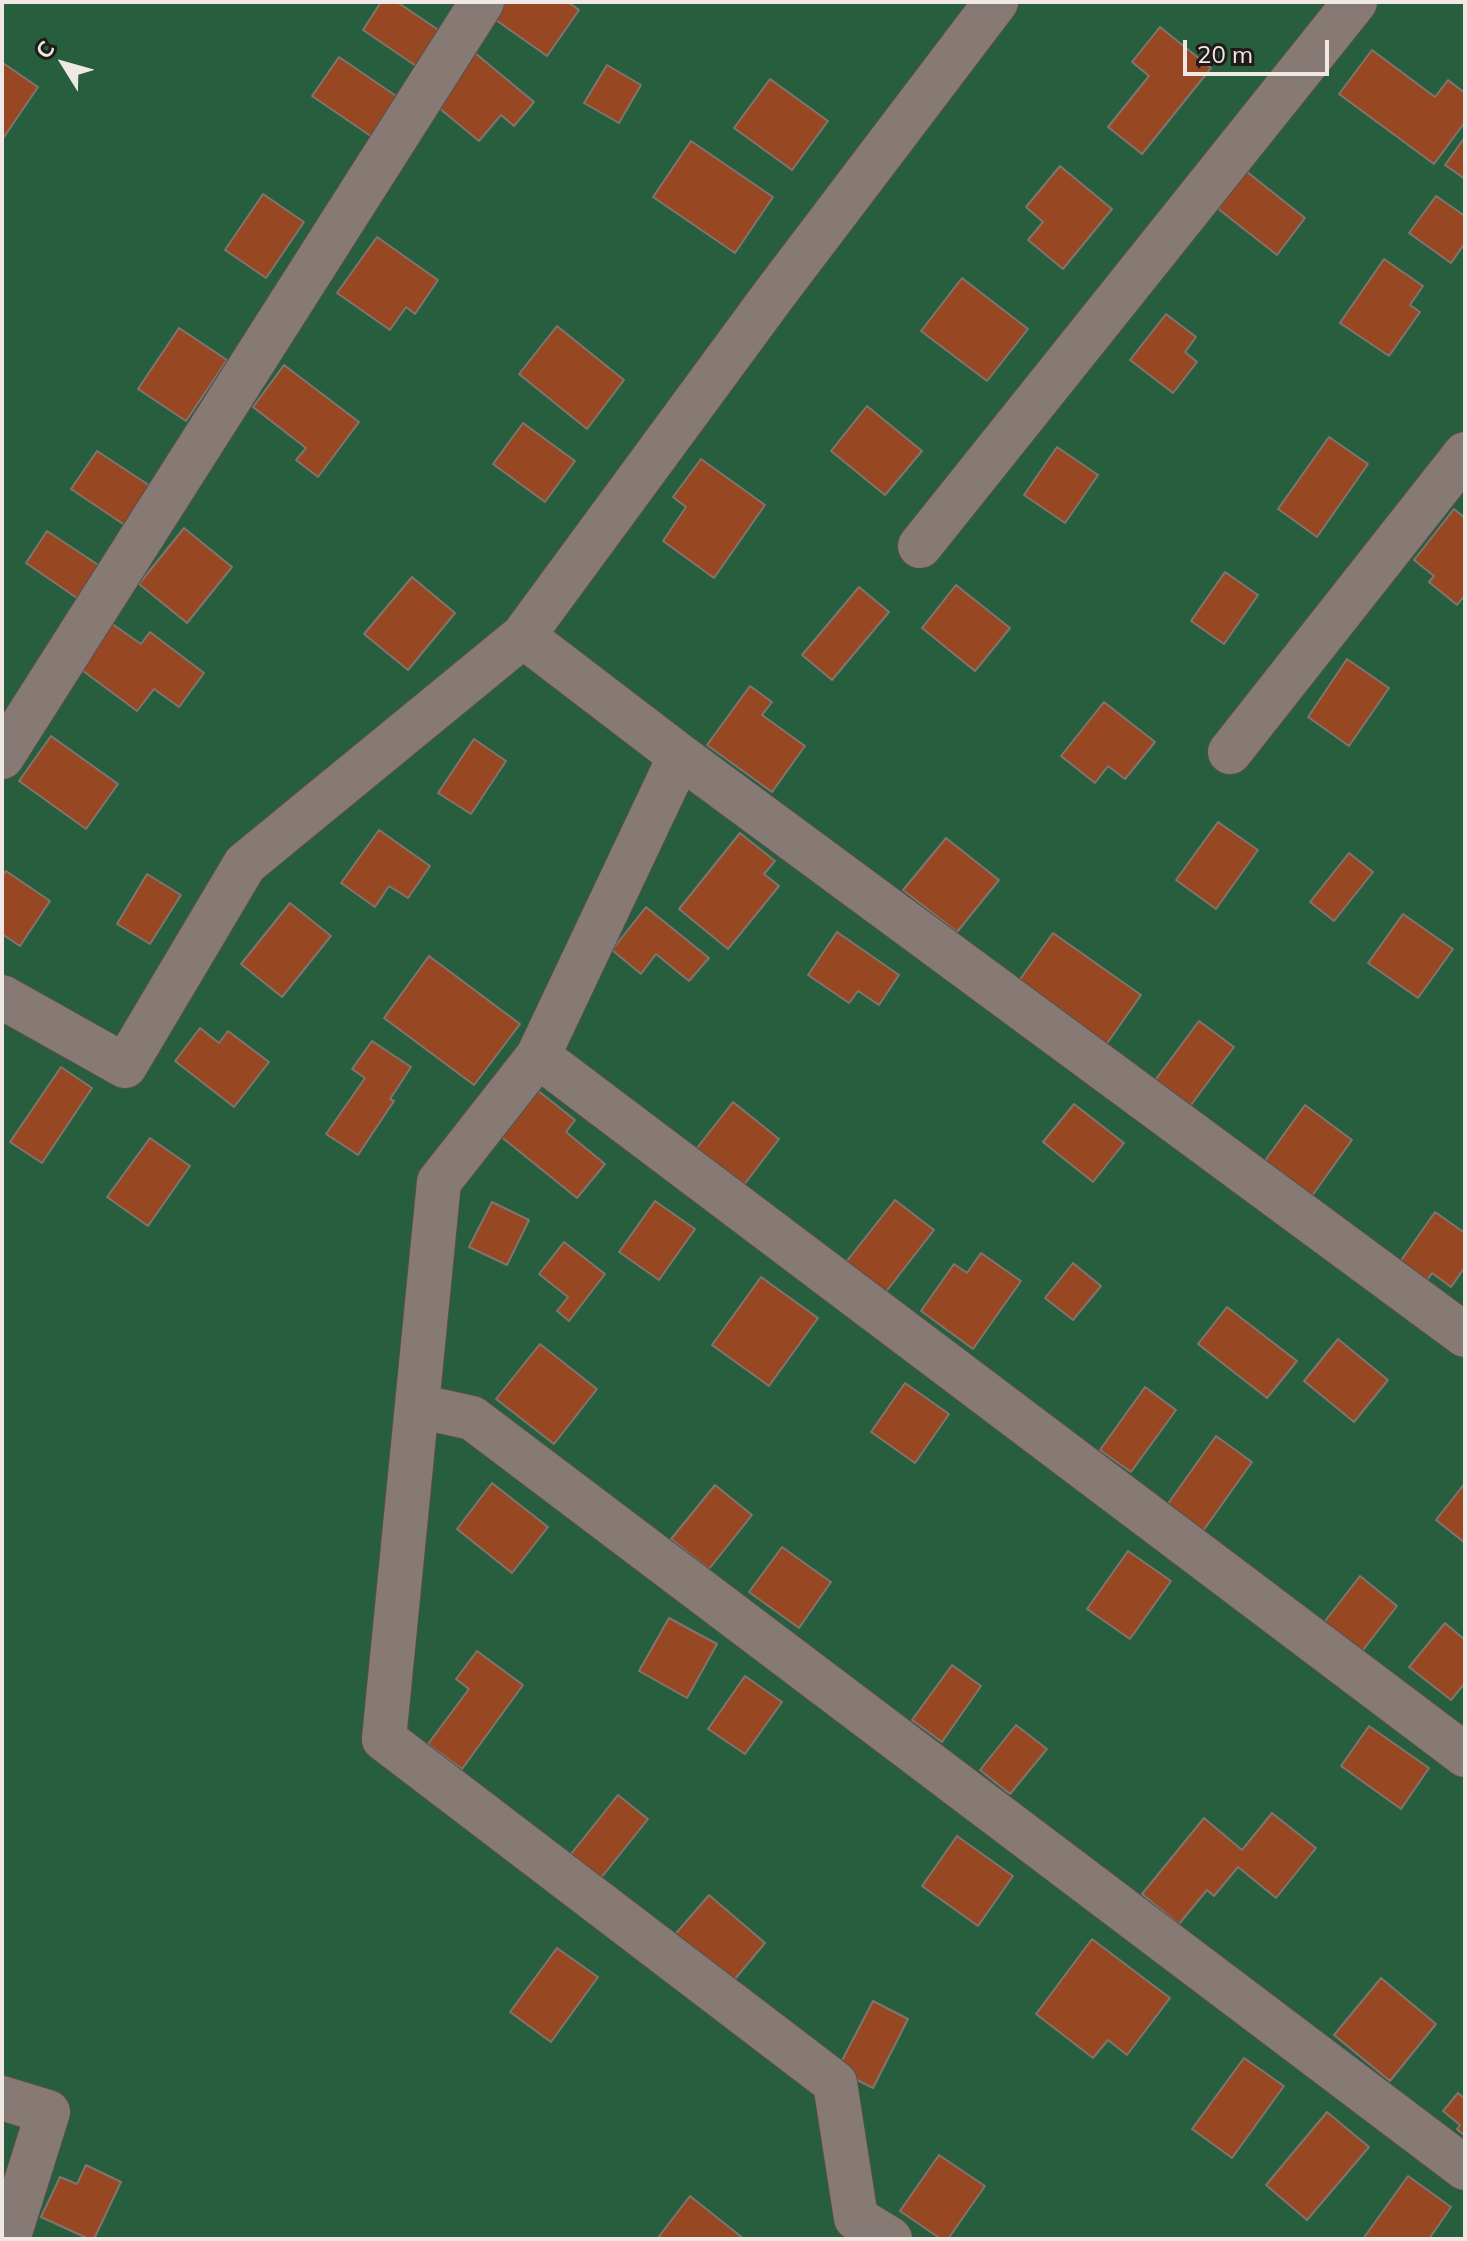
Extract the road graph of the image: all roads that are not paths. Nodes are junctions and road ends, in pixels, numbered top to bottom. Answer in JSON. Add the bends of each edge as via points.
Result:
{"nodes":[{"id":1,"x":482,"y":2,"type":"edge"},
{"id":2,"x":996,"y":2,"type":"edge"},
{"id":3,"x":1355,"y":2,"type":"edge"},
{"id":4,"x":1465,"y":454,"type":"edge"},
{"id":5,"x":920,"y":546,"type":"dead end"},
{"id":6,"x":523,"y":636,"type":"junction"},
{"id":7,"x":1230,"y":752,"type":"dead end"},
{"id":8,"x":680,"y":756,"type":"junction"},
{"id":9,"x":2,"y":757,"type":"edge"},
{"id":10,"x":2,"y":997,"type":"edge"},
{"id":11,"x":538,"y":1056,"type":"junction"},
{"id":12,"x":1465,"y":1335,"type":"edge"},
{"id":13,"x":417,"y":1406,"type":"junction"},
{"id":14,"x":1465,"y":1755,"type":"edge"},
{"id":15,"x":2,"y":2098,"type":"edge"},
{"id":16,"x":1465,"y":2168,"type":"edge"},
{"id":17,"x":8,"y":2239,"type":"edge"},
{"id":18,"x":890,"y":2239,"type":"edge"}],
"edges":[{"from":1,"to":9,"type":"lane"},
{"from":2,"to":6,"type":"lane"},
{"from":3,"to":5,"type":"lane"},
{"from":4,"to":7,"type":"lane"},
{"from":6,"to":8,"type":"lane"},
{"from":6,"to":10,"type":"lane","via":[[245,864],[125,1066]]},
{"from":8,"to":11,"type":"lane"},
{"from":8,"to":12,"type":"lane"},
{"from":11,"to":13,"type":"lane","via":[[439,1182]]},
{"from":11,"to":14,"type":"lane"},
{"from":13,"to":16,"type":"lane","via":[[472,1418]]},
{"from":13,"to":18,"type":"lane","via":[[384,1739],[835,2083],[856,2218]]},
{"from":15,"to":17,"type":"lane","via":[[48,2112]]}]}
